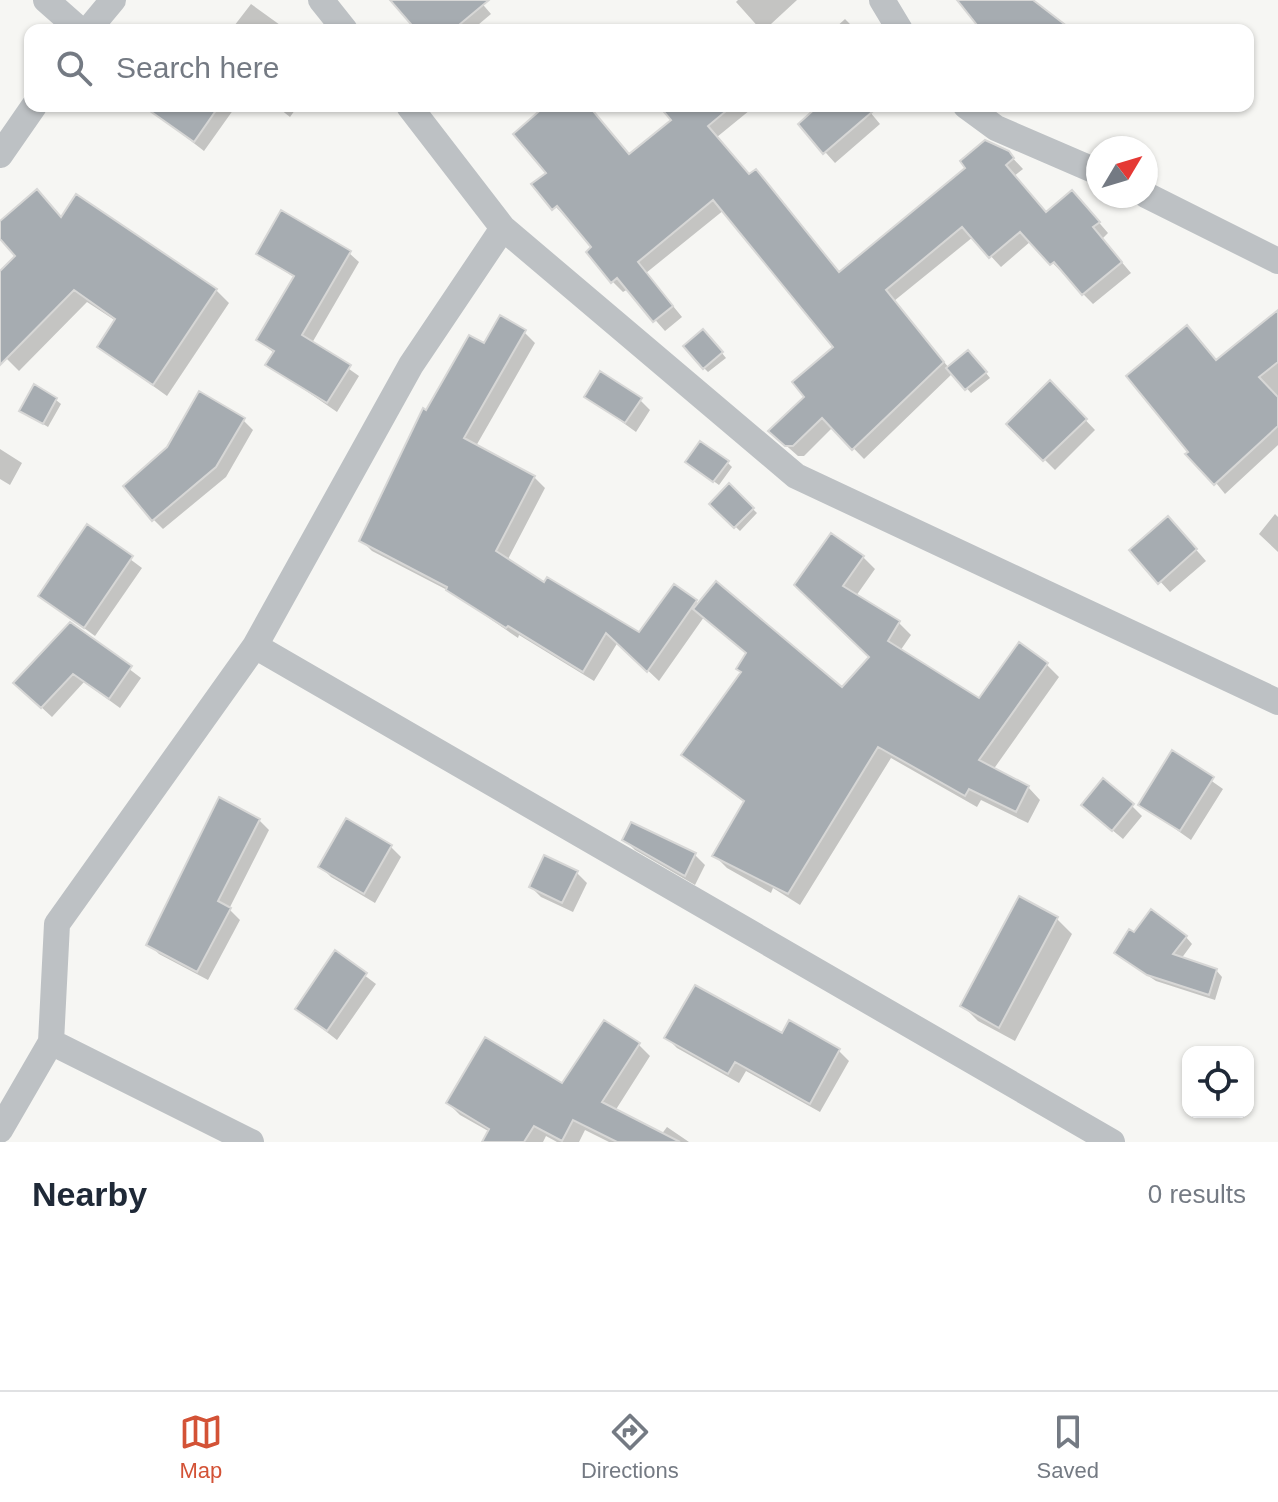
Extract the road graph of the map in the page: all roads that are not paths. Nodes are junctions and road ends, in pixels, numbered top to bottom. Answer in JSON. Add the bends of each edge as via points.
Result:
{"nodes":[{"id":1,"x":46,"y":0,"type":"edge"},
{"id":2,"x":113,"y":0,"type":"edge"},
{"id":3,"x":321,"y":0,"type":"edge"},
{"id":4,"x":882,"y":0,"type":"edge"},
{"id":5,"x":73,"y":24,"type":"edge"},
{"id":6,"x":93,"y":24,"type":"edge"},
{"id":7,"x":340,"y":24,"type":"edge"},
{"id":8,"x":896,"y":24,"type":"edge"},
{"id":9,"x":30,"y":112,"type":"edge"},
{"id":10,"x":414,"y":112,"type":"edge"},
{"id":11,"x":974,"y":112,"type":"edge"},
{"id":12,"x":0,"y":155,"type":"edge"},
{"id":13,"x":1086,"y":167,"type":"edge"},
{"id":14,"x":1158,"y":201,"type":"edge"},
{"id":15,"x":503,"y":228,"type":"junction"},
{"id":16,"x":1278,"y":261,"type":"edge"},
{"id":17,"x":255,"y":646,"type":"junction"},
{"id":18,"x":1278,"y":702,"type":"edge"},
{"id":19,"x":51,"y":1042,"type":"junction"},
{"id":20,"x":0,"y":1130,"type":"edge"},
{"id":21,"x":251,"y":1142,"type":"edge"},
{"id":22,"x":1112,"y":1142,"type":"edge"}],
"edges":[{"from":1,"to":5,"type":"street"},
{"from":2,"to":6,"type":"street"},
{"from":3,"to":7,"type":"street"},
{"from":4,"to":8,"type":"street"},
{"from":9,"to":12,"type":"street"},
{"from":10,"to":15,"type":"street"},
{"from":11,"to":13,"type":"street","via":[[996,128]]},
{"from":14,"to":16,"type":"street"},
{"from":15,"to":17,"type":"street","via":[[411,365]]},
{"from":15,"to":18,"type":"street","via":[[796,476]]},
{"from":17,"to":19,"type":"street","via":[[57,924]]},
{"from":17,"to":22,"type":"street"},
{"from":19,"to":20,"type":"street"},
{"from":19,"to":21,"type":"street"}]}
